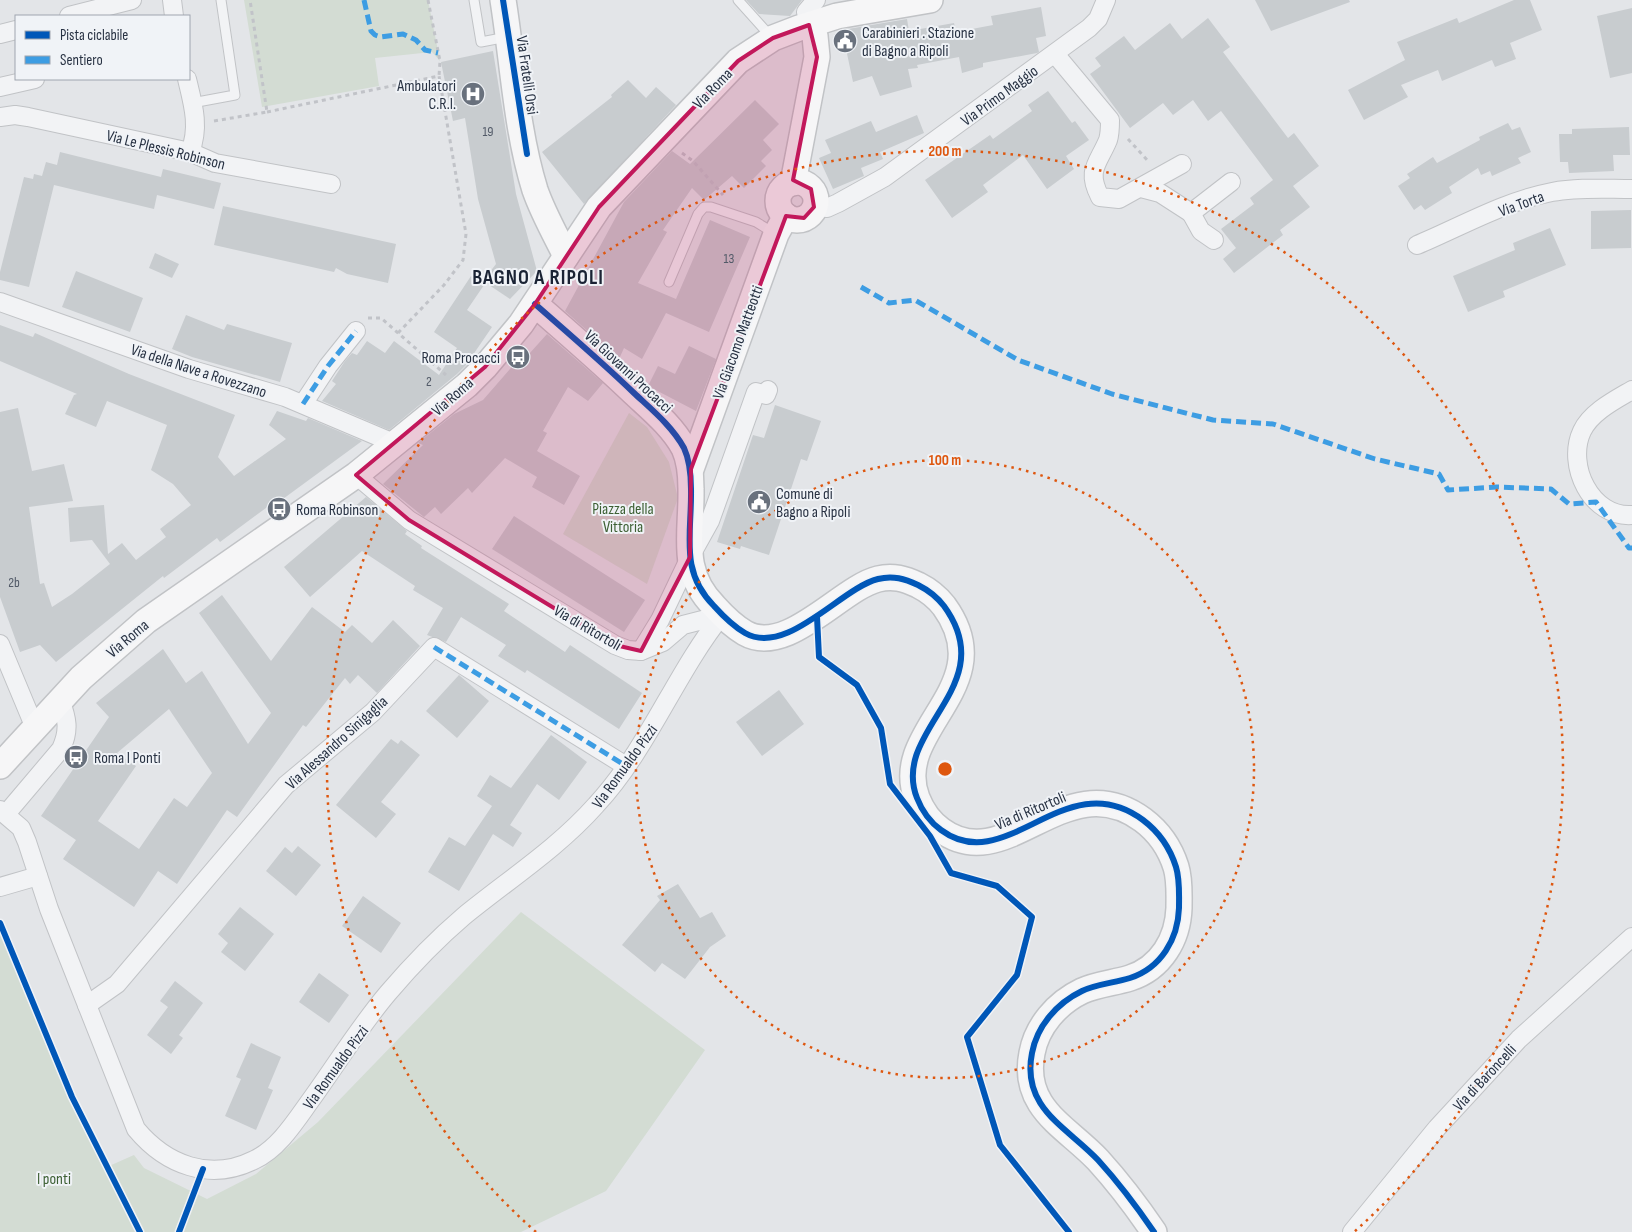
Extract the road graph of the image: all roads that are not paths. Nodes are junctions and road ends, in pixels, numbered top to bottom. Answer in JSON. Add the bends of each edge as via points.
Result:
{"nodes":[{"id":1,"x":132,"y":0,"type":"edge"},
{"id":2,"x":172,"y":0,"type":"edge"},
{"id":3,"x":221,"y":0,"type":"edge"},
{"id":4,"x":474,"y":0,"type":"edge"},
{"id":5,"x":503,"y":0,"type":"edge"},
{"id":6,"x":738,"y":0,"type":"edge"},
{"id":7,"x":816,"y":0,"type":"edge"},
{"id":8,"x":930,"y":0,"type":"edge"},
{"id":9,"x":1106,"y":0,"type":"edge"},
{"id":10,"x":73,"y":15,"type":"edge"},
{"id":11,"x":174,"y":15,"type":"edge"},
{"id":12,"x":810,"y":25,"type":"junction"},
{"id":13,"x":15,"y":30,"type":"edge"},
{"id":14,"x":0,"y":34,"type":"edge"},
{"id":15,"x":509,"y":36,"type":"junction"},
{"id":16,"x":773,"y":38,"type":"junction"},
{"id":17,"x":1055,"y":54,"type":"junction"},
{"id":18,"x":31,"y":80,"type":"edge"},
{"id":19,"x":187,"y":80,"type":"edge"},
{"id":20,"x":0,"y":87,"type":"edge"},
{"id":21,"x":192,"y":103,"type":"junction"},
{"id":22,"x":0,"y":117,"type":"edge"},
{"id":23,"x":190,"y":152,"type":"junction"},
{"id":24,"x":1182,"y":164,"type":"dead end"},
{"id":25,"x":794,"y":182,"type":"junction"},
{"id":26,"x":1231,"y":182,"type":"dead end"},
{"id":27,"x":332,"y":184,"type":"dead end"},
{"id":28,"x":1141,"y":188,"type":"junction"},
{"id":29,"x":1632,"y":189,"type":"edge"},
{"id":30,"x":814,"y":207,"type":"junction"},
{"id":31,"x":1191,"y":213,"type":"junction"},
{"id":32,"x":781,"y":225,"type":"junction"},
{"id":33,"x":1214,"y":240,"type":"dead end"},
{"id":34,"x":1417,"y":245,"type":"dead end"},
{"id":35,"x":566,"y":256,"type":"junction"},
{"id":36,"x":669,"y":282,"type":"dead end"},
{"id":37,"x":0,"y":302,"type":"edge"},
{"id":38,"x":535,"y":304,"type":"junction"},
{"id":39,"x":356,"y":330,"type":"road end"},
{"id":40,"x":768,"y":390,"type":"dead end"},
{"id":41,"x":1632,"y":390,"type":"edge"},
{"id":42,"x":303,"y":404,"type":"junction"},
{"id":43,"x":396,"y":444,"type":"junction"},
{"id":44,"x":691,"y":469,"type":"junction"},
{"id":45,"x":356,"y":475,"type":"junction"},
{"id":46,"x":1632,"y":515,"type":"edge"},
{"id":47,"x":690,"y":557,"type":"junction"},
{"id":48,"x":722,"y":615,"type":"junction"},
{"id":49,"x":0,"y":644,"type":"edge"},
{"id":50,"x":641,"y":651,"type":"junction"},
{"id":51,"x":60,"y":699,"type":"junction"},
{"id":52,"x":35,"y":728,"type":"junction"},
{"id":53,"x":0,"y":766,"type":"edge"},
{"id":54,"x":626,"y":766,"type":"junction"},
{"id":55,"x":3,"y":812,"type":"edge"},
{"id":56,"x":38,"y":876,"type":"junction"},
{"id":57,"x":0,"y":887,"type":"edge"},
{"id":58,"x":1632,"y":937,"type":"edge"},
{"id":59,"x":87,"y":1005,"type":"junction"},
{"id":60,"x":1152,"y":1230,"type":"edge"},
{"id":61,"x":1352,"y":1232,"type":"edge"}],
"edges":[{"from":1,"to":10,"type":"street"},
{"from":2,"to":11,"type":"street"},
{"from":3,"to":21,"type":"lane","via":[[235,95]]},
{"from":4,"to":15,"type":"lane","via":[[481,42]]},
{"from":5,"to":15,"type":"street","name":"Via Fratelli Orsi"},
{"from":6,"to":16,"type":"lane"},
{"from":7,"to":12,"type":"street","via":[[806,12]]},
{"from":8,"to":12,"type":"street","name":"Via Roma","via":[[836,16]]},
{"from":9,"to":17,"type":"street","name":"Via Primo Maggio","via":[[1098,19]]},
{"from":12,"to":16,"type":"street","name":"Via Roma"},
{"from":12,"to":25,"type":"street","via":[[815,36],[817,57]]},
{"from":13,"to":14,"type":"street"},
{"from":15,"to":35,"type":"street","name":"Via Fratelli Orsi","via":[[535,189]]},
{"from":16,"to":35,"type":"street","name":"Via Roma","via":[[738,61],[599,207]]},
{"from":17,"to":28,"type":"street","name":"Via Primo Maggio","via":[[1110,120],[1108,138],[1094,167],[1093,183],[1100,196],[1119,199]]},
{"from":17,"to":30,"type":"street","name":"Via Primo Maggio","via":[[886,177],[827,208]]},
{"from":18,"to":20,"type":"street"},
{"from":19,"to":21,"type":"street"},
{"from":21,"to":23,"type":"street","via":[[196,132]]},
{"from":22,"to":23,"type":"street","name":"Via Le Plessis Robinson","via":[[28,117]]},
{"from":23,"to":27,"type":"street","name":"Via Le Plessis Robinson","via":[[215,163]]},
{"from":24,"to":28,"type":"street","name":"Via Primo Maggio"},
{"from":25,"to":30,"type":"street","via":[[811,188]]},
{"from":25,"to":32,"type":"street","via":[[784,187],[779,196]]},
{"from":26,"to":31,"type":"street"},
{"from":28,"to":31,"type":"street","via":[[1160,193]]},
{"from":29,"to":34,"type":"street","name":"Via Torta","via":[[1584,188],[1551,192],[1514,203]]},
{"from":30,"to":32,"type":"street","via":[[804,218]]},
{"from":31,"to":33,"type":"street","via":[[1200,231]]},
{"from":32,"to":36,"type":"lane","via":[[704,208],[698,214]]},
{"from":32,"to":44,"type":"street","name":"Via Giacomo Matteotti"},
{"from":35,"to":38,"type":"street","name":"Via Roma"},
{"from":37,"to":42,"type":"street","name":"Via della Nave a Rovezzano","via":[[190,369]]},
{"from":38,"to":43,"type":"street","name":"Via Roma","via":[[485,367]]},
{"from":38,"to":44,"type":"street","name":"Via Giovanni Procacci","via":[[659,416],[684,448]]},
{"from":39,"to":42,"type":"street"},
{"from":40,"to":47,"type":"street","via":[[766,395],[756,392],[710,521]]},
{"from":41,"to":46,"type":"street","via":[[1588,422],[1580,438],[1577,455],[1582,480],[1596,502],[1614,513]]},
{"from":42,"to":43,"type":"street","name":"Via della Nave a Rovezzano"},
{"from":43,"to":45,"type":"street","name":"Via Roma"},
{"from":44,"to":47,"type":"street"},
{"from":45,"to":50,"type":"street","name":"Via di Ritortoli","via":[[408,520],[615,645]]},
{"from":45,"to":51,"type":"street","name":"Via Roma","via":[[146,621]]},
{"from":47,"to":48,"type":"street","via":[[697,586]]},
{"from":47,"to":50,"type":"street","via":[[660,620]]},
{"from":48,"to":50,"type":"street","name":"Via di Ritortoli","via":[[683,625],[663,642]]},
{"from":48,"to":54,"type":"street","name":"Via Romualdo Pizzi"},
{"from":48,"to":60,"type":"street","name":"Via di Ritortoli","via":[[750,636],[770,638],[817,616],[872,581],[895,577],[916,584],[946,608],[958,629],[960,641],[959,673],[953,690],[922,741],[913,768],[914,790],[932,824],[957,840],[978,843],[1009,836],[1074,805],[1102,804],[1139,817],[1160,835],[1177,870],[1178,917],[1172,942],[1155,964],[1144,972],[1084,990],[1053,1012],[1039,1032],[1030,1070],[1033,1092],[1049,1117],[1111,1174]]},
{"from":49,"to":52,"type":"street"},
{"from":51,"to":52,"type":"street","name":"Via Roma"},
{"from":51,"to":55,"type":"street","via":[[68,722],[68,732],[61,749]]},
{"from":52,"to":53,"type":"street","name":"Via Roma"},
{"from":54,"to":59,"type":"street","name":"Via Alessandro Sinigaglia","via":[[434,647],[373,712],[286,786],[117,984]]},
{"from":54,"to":59,"type":"street","name":"Via Romualdo Pizzi","via":[[614,785],[582,820],[462,917],[420,957],[387,994],[289,1129],[256,1160],[238,1167],[203,1169],[182,1165],[151,1146],[130,1117]]},
{"from":55,"to":56,"type":"street","name":"Via Romualdo Pizzi","via":[[21,828]]},
{"from":56,"to":57,"type":"street"},
{"from":56,"to":59,"type":"street","name":"Via Romualdo Pizzi"},
{"from":58,"to":61,"type":"street","name":"Via di Baroncelli","via":[[1519,1039],[1437,1128]]}]}
